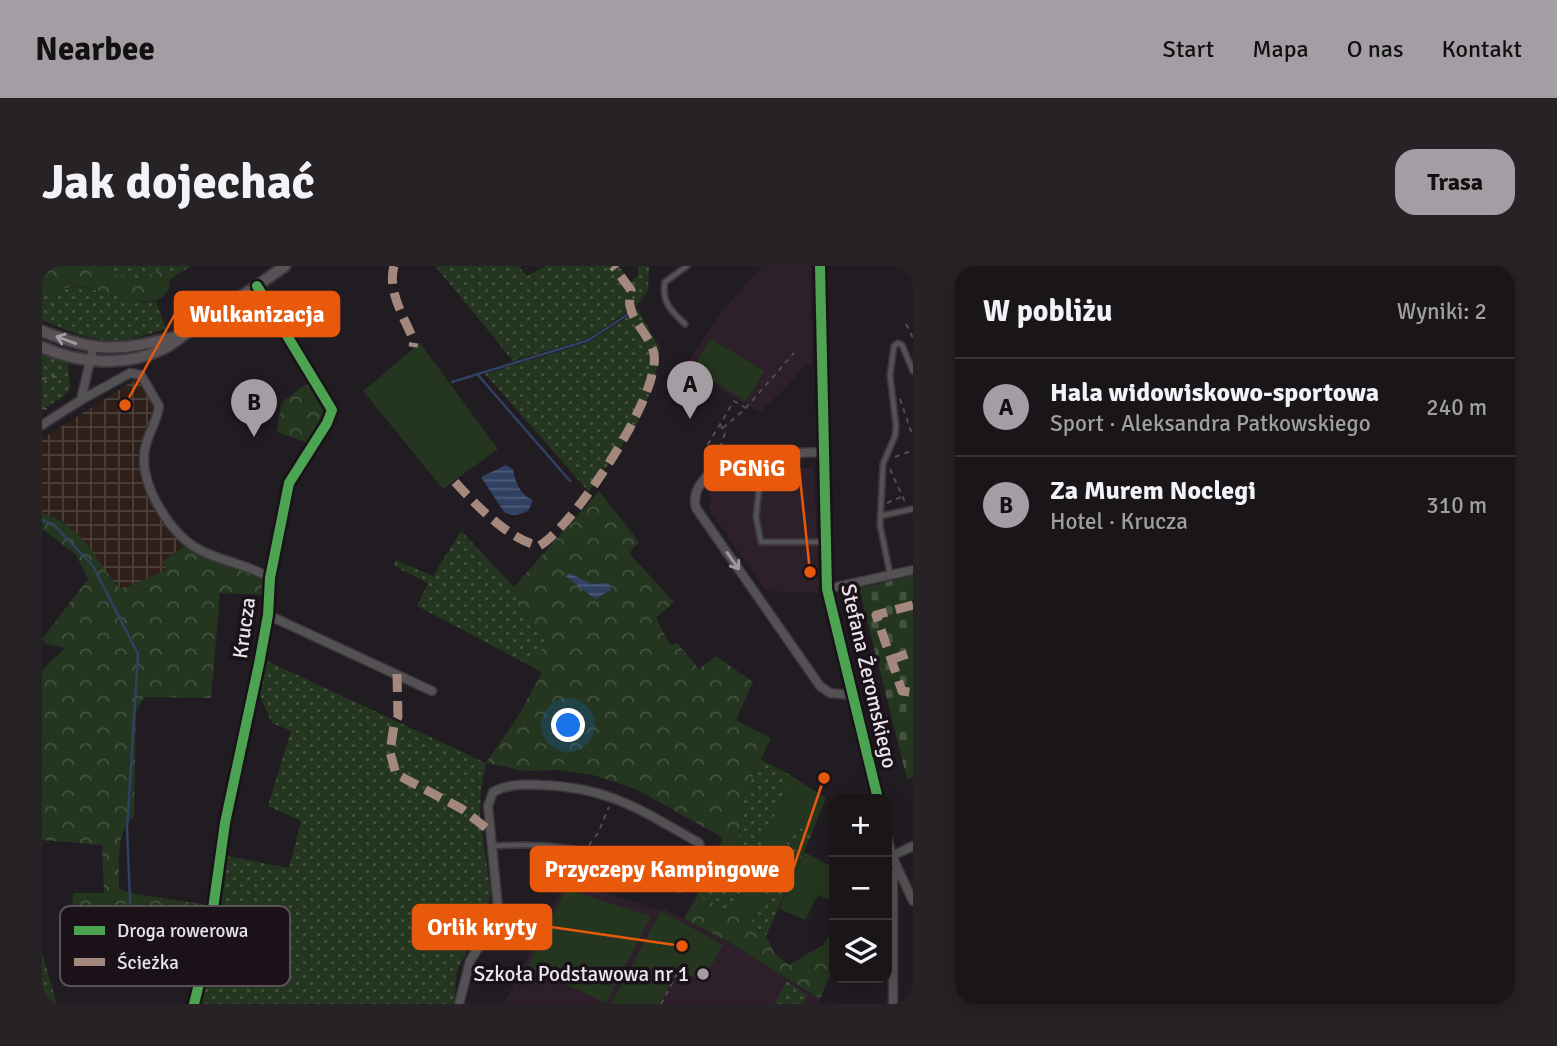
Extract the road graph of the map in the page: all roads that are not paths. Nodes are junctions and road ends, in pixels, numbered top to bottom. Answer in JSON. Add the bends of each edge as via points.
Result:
{"nodes":[{"id":1,"x":285,"y":266,"type":"edge"},
{"id":2,"x":687,"y":266,"type":"edge"},
{"id":3,"x":820,"y":266,"type":"edge"},
{"id":4,"x":257,"y":286,"type":"junction"},
{"id":5,"x":685,"y":324,"type":"dead end"},
{"id":6,"x":42,"y":331,"type":"edge"},
{"id":7,"x":181,"y":336,"type":"junction"},
{"id":8,"x":42,"y":347,"type":"edge"},
{"id":9,"x":93,"y":348,"type":"junction"},
{"id":10,"x":91,"y":360,"type":"junction"},
{"id":11,"x":913,"y":371,"type":"edge"},
{"id":12,"x":81,"y":400,"type":"junction"},
{"id":13,"x":42,"y":425,"type":"edge"},
{"id":14,"x":823,"y":453,"type":"junction"},
{"id":15,"x":760,"y":481,"type":"dead end"},
{"id":16,"x":911,"y":510,"type":"edge"},
{"id":17,"x":880,"y":516,"type":"junction"},
{"id":18,"x":825,"y":542,"type":"junction"},
{"id":19,"x":913,"y":570,"type":"edge"},
{"id":20,"x":891,"y":575,"type":"junction"},
{"id":21,"x":270,"y":578,"type":"junction"},
{"id":22,"x":827,"y":589,"type":"junction"},
{"id":23,"x":268,"y":615,"type":"junction"},
{"id":24,"x":432,"y":691,"type":"dead end"},
{"id":25,"x":852,"y":695,"type":"junction"},
{"id":26,"x":877,"y":794,"type":"edge"},
{"id":27,"x":699,"y":843,"type":"joint"},
{"id":28,"x":493,"y":846,"type":"junction"},
{"id":29,"x":913,"y":846,"type":"edge"},
{"id":30,"x":892,"y":856,"type":"joint"},
{"id":31,"x":897,"y":868,"type":"junction"},
{"id":32,"x":913,"y":901,"type":"edge"},
{"id":33,"x":213,"y":906,"type":"edge"},
{"id":34,"x":198,"y":986,"type":"edge"},
{"id":35,"x":194,"y":1004,"type":"edge"},
{"id":36,"x":459,"y":1004,"type":"edge"},
{"id":37,"x":893,"y":1004,"type":"edge"}],
"edges":[{"from":1,"to":4,"type":"street"},
{"from":2,"to":5,"type":"lane","via":[[665,282],[664,288],[668,308]]},
{"from":3,"to":14,"type":"street","name":"Stefana Żeromskiego"},
{"from":4,"to":7,"type":"street"},
{"from":4,"to":21,"type":"street","name":"Krucza","via":[[332,410],[289,483]]},
{"from":9,"to":6,"type":"street","one_way":true},
{"from":7,"to":9,"type":"street","via":[[126,348]]},
{"from":7,"to":10,"type":"street","via":[[142,357]]},
{"from":8,"to":10,"type":"street"},
{"from":9,"to":10,"type":"street"},
{"from":10,"to":12,"type":"street"},
{"from":11,"to":17,"type":"lane","via":[[898,343],[890,375],[895,436],[883,464]]},
{"from":12,"to":13,"type":"street"},
{"from":12,"to":21,"type":"street","via":[[130,373],[141,374],[159,406],[143,460],[159,508],[199,550]]},
{"from":14,"to":18,"type":"street","name":"Stefana Żeromskiego"},
{"from":14,"to":25,"type":"street","one_way":true,"via":[[743,456],[722,465],[696,490],[695,504],[820,686],[830,693]]},
{"from":15,"to":18,"type":"lane","via":[[755,517],[761,542]]},
{"from":16,"to":17,"type":"lane"},
{"from":17,"to":20,"type":"lane"},
{"from":18,"to":22,"type":"street","name":"Stefana Żeromskiego"},
{"from":19,"to":20,"type":"street"},
{"from":20,"to":22,"type":"street"},
{"from":21,"to":23,"type":"street","name":"Krucza"},
{"from":22,"to":25,"type":"street","name":"Stefana Żeromskiego"},
{"from":23,"to":24,"type":"street","name":"Krucza"},
{"from":23,"to":33,"type":"street","name":"Krucza","via":[[225,823]]},
{"from":25,"to":26,"type":"street","name":"Stefana Żeromskiego"},
{"from":27,"to":28,"type":"lane","via":[[705,863],[695,881],[680,889],[617,860],[585,852]]},
{"from":27,"to":28,"type":"street","via":[[614,797],[565,786],[503,786],[493,792],[488,806]]},
{"from":28,"to":36,"type":"street","via":[[496,917],[470,961]]},
{"from":29,"to":30,"type":"street"},
{"from":30,"to":31,"type":"street"},
{"from":31,"to":32,"type":"street"},
{"from":31,"to":37,"type":"street","via":[[892,883]]},
{"from":34,"to":35,"type":"street","name":"Krucza"}]}
